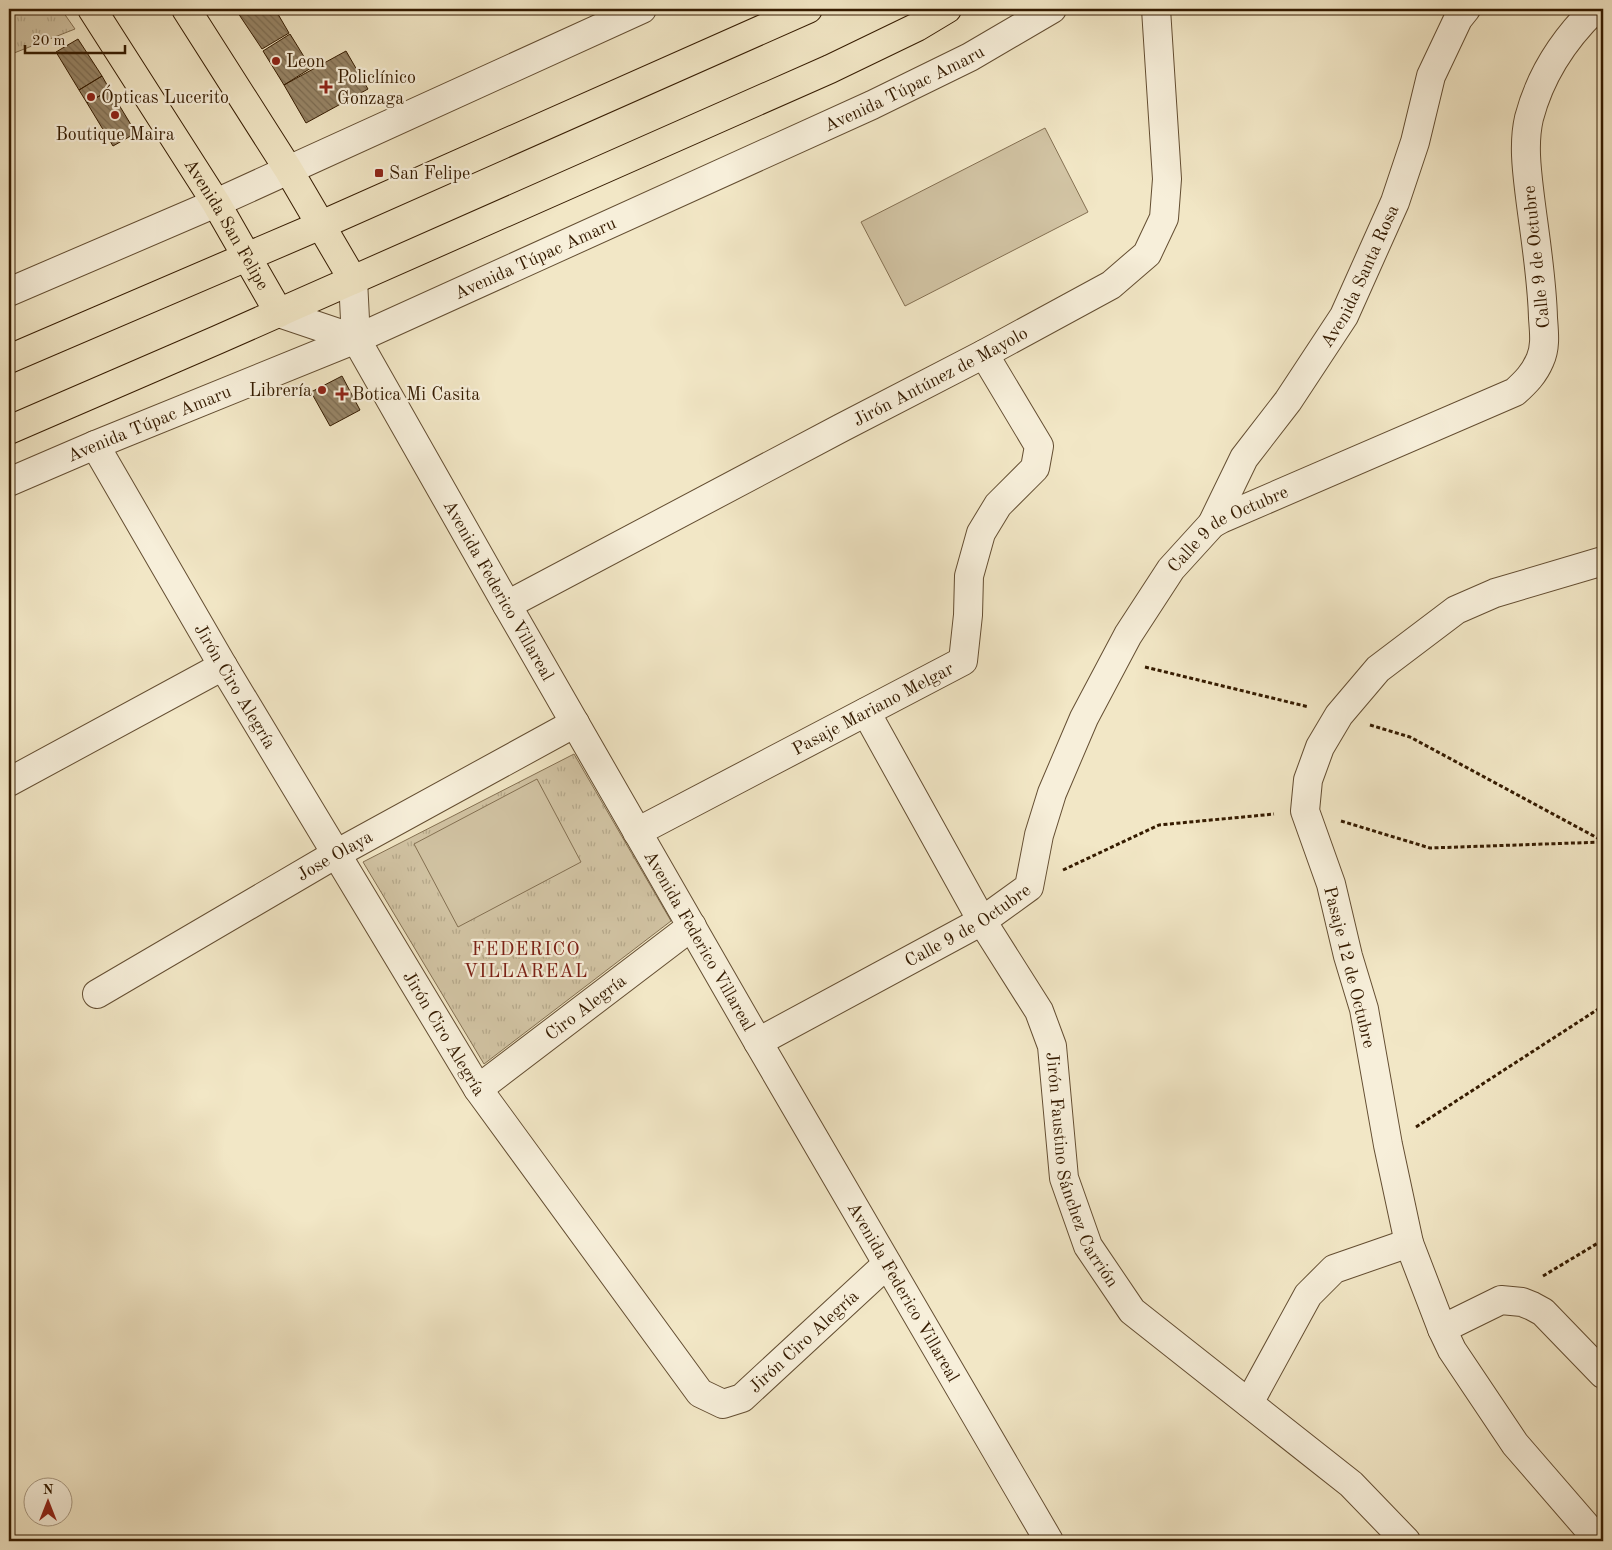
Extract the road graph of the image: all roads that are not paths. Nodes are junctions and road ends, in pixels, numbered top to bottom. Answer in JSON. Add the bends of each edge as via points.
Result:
{"nodes":[{"id":1,"x":92,"y":9,"type":"edge"},
{"id":2,"x":186,"y":9,"type":"edge"},
{"id":3,"x":642,"y":9,"type":"edge"},
{"id":4,"x":808,"y":9,"type":"edge"},
{"id":5,"x":947,"y":9,"type":"edge"},
{"id":6,"x":1052,"y":9,"type":"edge"},
{"id":7,"x":1156,"y":9,"type":"edge"},
{"id":8,"x":1466,"y":9,"type":"edge"},
{"id":9,"x":1595,"y":9,"type":"edge"},
{"id":10,"x":288,"y":170,"type":"junction"},
{"id":11,"x":216,"y":203,"type":"junction"},
{"id":12,"x":321,"y":225,"type":"junction"},
{"id":13,"x":248,"y":256,"type":"junction"},
{"id":14,"x":353,"y":280,"type":"junction"},
{"id":15,"x":9,"y":292,"type":"edge"},
{"id":16,"x":279,"y":313,"type":"junction"},
{"id":17,"x":356,"y":339,"type":"junction"},
{"id":18,"x":984,"y":354,"type":"junction"},
{"id":19,"x":9,"y":359,"type":"edge"},
{"id":20,"x":9,"y":430,"type":"edge"},
{"id":21,"x":95,"y":445,"type":"junction"},
{"id":22,"x":9,"y":482,"type":"edge"},
{"id":23,"x":1212,"y":524,"type":"junction"},
{"id":24,"x":1603,"y":561,"type":"edge"},
{"id":25,"x":507,"y":605,"type":"junction"},
{"id":26,"x":223,"y":666,"type":"junction"},
{"id":27,"x":866,"y":712,"type":"junction"},
{"id":28,"x":575,"y":723,"type":"junction"},
{"id":29,"x":9,"y":782,"type":"edge"},
{"id":30,"x":638,"y":832,"type":"junction"},
{"id":31,"x":336,"y":854,"type":"junction"},
{"id":32,"x":982,"y":921,"type":"junction"},
{"id":33,"x":692,"y":926,"type":"junction"},
{"id":34,"x":96,"y":994,"type":"dead end"},
{"id":35,"x":758,"y":1042,"type":"junction"},
{"id":36,"x":478,"y":1089,"type":"junction"},
{"id":37,"x":1409,"y":1243,"type":"junction"},
{"id":38,"x":887,"y":1264,"type":"junction"},
{"id":39,"x":1442,"y":1329,"type":"junction"},
{"id":40,"x":1603,"y":1374,"type":"edge"},
{"id":41,"x":1249,"y":1403,"type":"junction"},
{"id":42,"x":1049,"y":1541,"type":"edge"},
{"id":43,"x":1406,"y":1541,"type":"edge"},
{"id":44,"x":1599,"y":1541,"type":"edge"}],
"edges":[{"from":1,"to":11,"type":"main road","name":"Avenida San Felipe"},
{"from":2,"to":10,"type":"main road"},
{"from":3,"to":10,"type":"street"},
{"from":4,"to":12,"type":"main road"},
{"from":5,"to":14,"type":"main road","via":[[830,69]]},
{"from":6,"to":17,"type":"street","name":"Avenida Túpac Amaru","via":[[970,57],[881,101]]},
{"from":7,"to":18,"type":"street","name":"Jirón Antúnez de Mayolo","via":[[1167,179],[1164,218],[1147,254],[1111,285]]},
{"from":8,"to":23,"type":"street","name":"Avenida Santa Rosa","via":[[1431,76],[1415,142],[1395,202],[1344,316],[1288,401],[1244,458]]},
{"from":9,"to":23,"type":"street","name":"Calle 9 de Octubre","via":[[1559,51],[1541,82],[1529,119],[1525,160],[1543,306],[1544,342],[1541,358],[1530,379],[1515,392]]},
{"from":10,"to":11,"type":"street"},
{"from":10,"to":12,"type":"main road"},
{"from":11,"to":13,"type":"main road","name":"Avenida San Felipe"},
{"from":11,"to":15,"type":"street"},
{"from":12,"to":13,"type":"main road"},
{"from":12,"to":14,"type":"main road"},
{"from":13,"to":16,"type":"main road","name":"Avenida San Felipe"},
{"from":13,"to":19,"type":"main road"},
{"from":14,"to":16,"type":"main road"},
{"from":14,"to":17,"type":"street","name":"Avenida Federico Villareal"},
{"from":16,"to":17,"type":"street"},
{"from":16,"to":20,"type":"main road"},
{"from":17,"to":21,"type":"street","name":"Avenida Túpac Amaru"},
{"from":17,"to":25,"type":"street","name":"Avenida Federico Villareal"},
{"from":18,"to":25,"type":"street","name":"Jirón Antúnez de Mayolo"},
{"from":18,"to":27,"type":"street","name":"Pasaje Mariano Melgar","via":[[1039,446],[1035,468],[998,505],[981,533],[969,576],[963,661]]},
{"from":21,"to":22,"type":"street","name":"Avenida Túpac Amaru"},
{"from":21,"to":26,"type":"street","name":"Jirón Ciro Alegría"},
{"from":23,"to":32,"type":"street","name":"Calle 9 de Octubre","via":[[1171,569],[1128,635],[1084,718],[1052,792],[1039,835],[1029,887]]},
{"from":24,"to":37,"type":"street","name":"Pasaje 12 de Octubre","via":[[1495,593],[1456,610],[1378,669],[1339,715],[1320,747],[1308,780],[1305,811],[1331,884],[1364,1009]]},
{"from":25,"to":28,"type":"street","name":"Avenida Federico Villareal"},
{"from":26,"to":29,"type":"street"},
{"from":26,"to":31,"type":"street","name":"Jirón Ciro Alegría"},
{"from":27,"to":30,"type":"street","name":"Pasaje Mariano Melgar"},
{"from":27,"to":32,"type":"street","name":"Jirón Faustino Sánchez Carrión"},
{"from":28,"to":30,"type":"street","name":"Avenida Federico Villareal"},
{"from":28,"to":31,"type":"street","name":"Jose Olaya"},
{"from":30,"to":33,"type":"street","name":"Avenida Federico Villareal"},
{"from":31,"to":34,"type":"street","name":"Jose Olaya"},
{"from":31,"to":36,"type":"street","name":"Jirón Ciro Alegría"},
{"from":32,"to":35,"type":"street","name":"Calle 9 de Octubre"},
{"from":32,"to":41,"type":"street","name":"Jirón Faustino Sánchez Carrión","via":[[1039,1011],[1052,1046],[1064,1178],[1088,1246],[1132,1311]]},
{"from":33,"to":35,"type":"street","name":"Avenida Federico Villareal"},
{"from":33,"to":36,"type":"street","name":"Ciro Alegría"},
{"from":35,"to":38,"type":"street","name":"Avenida Federico Villareal"},
{"from":36,"to":38,"type":"street","name":"Jirón Ciro Alegría","via":[[700,1393],[723,1404],[742,1398]]},
{"from":37,"to":39,"type":"street","name":"Pasaje 12 de Octubre"},
{"from":37,"to":41,"type":"street","via":[[1334,1269],[1308,1295]]},
{"from":38,"to":42,"type":"street","name":"Avenida Federico Villareal"},
{"from":39,"to":40,"type":"street","via":[[1501,1300],[1522,1302],[1543,1312]]},
{"from":39,"to":44,"type":"street","name":"Pasaje 12 de Octubre","via":[[1452,1350],[1515,1444]]},
{"from":41,"to":43,"type":"street","name":"Jirón Faustino Sánchez Carrión","via":[[1351,1484]]}]}
